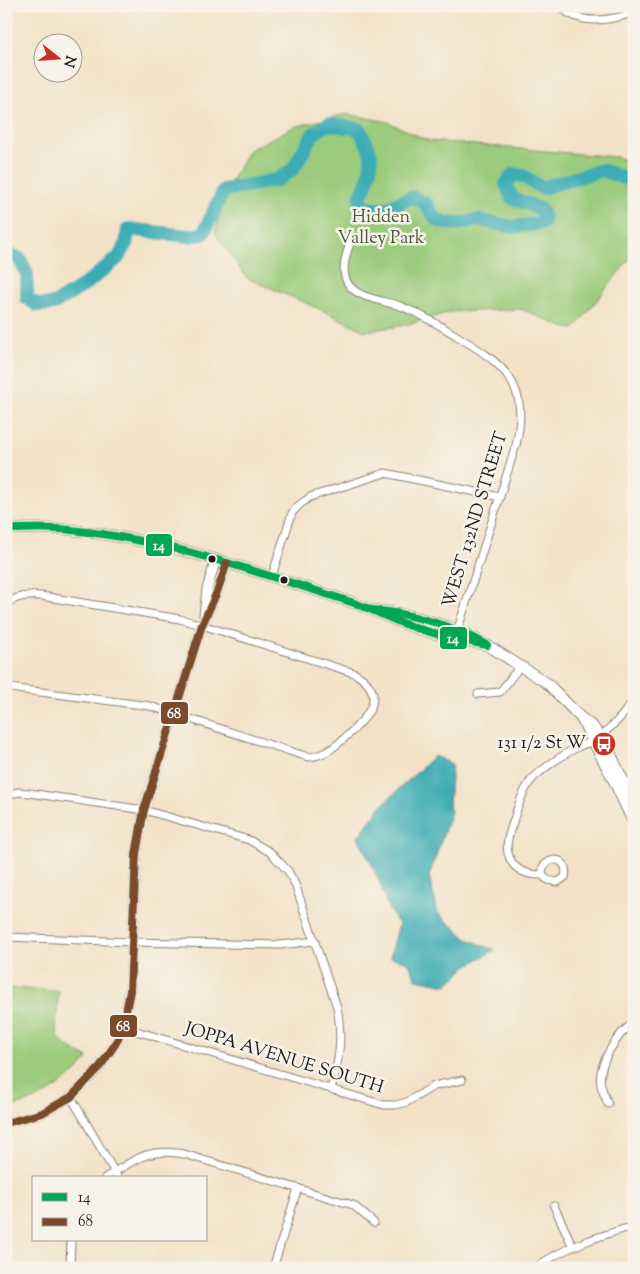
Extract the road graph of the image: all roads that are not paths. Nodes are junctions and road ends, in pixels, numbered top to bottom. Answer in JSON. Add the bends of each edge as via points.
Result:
{"nodes":[{"id":1,"x":560,"y":6,"type":"edge"},
{"id":2,"x":634,"y":13,"type":"edge"},
{"id":3,"x":351,"y":240,"type":"dead end"},
{"id":4,"x":500,"y":497,"type":"junction"},
{"id":5,"x":6,"y":529,"type":"edge"},
{"id":6,"x":216,"y":559,"type":"junction"},
{"id":7,"x":227,"y":563,"type":"junction"},
{"id":8,"x":272,"y":576,"type":"junction"},
{"id":9,"x":6,"y":604,"type":"edge"},
{"id":10,"x":202,"y":625,"type":"junction"},
{"id":11,"x":457,"y":634,"type":"junction"},
{"id":12,"x":520,"y":665,"type":"junction"},
{"id":13,"x":6,"y":686,"type":"edge"},
{"id":14,"x":478,"y":694,"type":"dead end"},
{"id":15,"x":634,"y":698,"type":"edge"},
{"id":16,"x":175,"y":714,"type":"junction"},
{"id":17,"x":597,"y":738,"type":"junction"},
{"id":18,"x":6,"y":795,"type":"edge"},
{"id":19,"x":634,"y":804,"type":"edge"},
{"id":20,"x":144,"y":810,"type":"junction"},
{"id":21,"x":634,"y":824,"type":"edge"},
{"id":22,"x":542,"y":875,"type":"dead end"},
{"id":23,"x":6,"y":937,"type":"edge"},
{"id":24,"x":315,"y":941,"type":"junction"},
{"id":25,"x":132,"y":942,"type":"junction"},
{"id":26,"x":634,"y":1023,"type":"edge"},
{"id":27,"x":123,"y":1027,"type":"junction"},
{"id":28,"x":462,"y":1080,"type":"dead end"},
{"id":29,"x":331,"y":1089,"type":"junction"},
{"id":30,"x":70,"y":1097,"type":"junction"},
{"id":31,"x":608,"y":1104,"type":"dead end"},
{"id":32,"x":6,"y":1123,"type":"edge"},
{"id":33,"x":116,"y":1175,"type":"edge"},
{"id":34,"x":298,"y":1188,"type":"junction"},
{"id":35,"x":554,"y":1206,"type":"dead end"},
{"id":36,"x":374,"y":1223,"type":"dead end"},
{"id":37,"x":634,"y":1226,"type":"edge"},
{"id":38,"x":70,"y":1242,"type":"edge"},
{"id":39,"x":573,"y":1247,"type":"junction"},
{"id":40,"x":70,"y":1268,"type":"edge"},
{"id":41,"x":273,"y":1268,"type":"edge"},
{"id":42,"x":535,"y":1268,"type":"edge"}],
"edges":[{"from":1,"to":2,"type":"street","via":[[570,15],[600,21]]},
{"from":3,"to":4,"type":"street","name":"WEST 132ND STREET","via":[[344,269],[351,288],[436,323],[496,361],[509,377],[520,405],[520,426]]},
{"from":4,"to":8,"type":"street","via":[[384,472],[310,497],[292,513]]},
{"from":4,"to":11,"type":"street","name":"WEST 132ND STREET"},
{"from":5,"to":6,"type":"main road","via":[[69,529]]},
{"from":6,"to":7,"type":"main road"},
{"from":6,"to":10,"type":"street","via":[[207,589]]},
{"from":7,"to":8,"type":"main road"},
{"from":7,"to":10,"type":"street"},
{"from":8,"to":11,"type":"main road","via":[[402,623]]},
{"from":9,"to":10,"type":"street","via":[[20,597],[41,596],[167,616]]},
{"from":10,"to":16,"type":"street"},
{"from":10,"to":16,"type":"street","via":[[361,676],[373,696],[372,704],[365,720],[347,736],[324,754],[308,757]]},
{"from":11,"to":12,"type":"main road","via":[[487,645]]},
{"from":12,"to":14,"type":"street","via":[[500,692]]},
{"from":12,"to":17,"type":"main road","via":[[547,683]]},
{"from":13,"to":16,"type":"street","via":[[150,706]]},
{"from":15,"to":17,"type":"street","via":[[624,714]]},
{"from":16,"to":20,"type":"street"},
{"from":17,"to":19,"type":"main road","via":[[608,748]]},
{"from":17,"to":21,"type":"main road"},
{"from":17,"to":22,"type":"street","via":[[542,770],[521,798],[507,850],[516,868],[532,875]]},
{"from":18,"to":20,"type":"street","via":[[29,793]]},
{"from":20,"to":24,"type":"street","via":[[249,840],[270,852],[295,884]]},
{"from":20,"to":25,"type":"street","via":[[136,854]]},
{"from":23,"to":25,"type":"street"},
{"from":24,"to":25,"type":"street","via":[[280,945]]},
{"from":24,"to":29,"type":"street","via":[[340,1022],[340,1051]]},
{"from":25,"to":27,"type":"street","via":[[130,990]]},
{"from":26,"to":31,"type":"street","via":[[613,1043],[601,1071],[601,1084]]},
{"from":27,"to":29,"type":"street","name":"JOPPA AVENUE SOUTH"},
{"from":27,"to":30,"type":"street","via":[[99,1068]]},
{"from":28,"to":29,"type":"street","name":"JOPPA AVENUE SOUTH","via":[[434,1086],[396,1105],[384,1105]]},
{"from":30,"to":32,"type":"street","via":[[42,1113]]},
{"from":30,"to":33,"type":"street"},
{"from":33,"to":34,"type":"street","via":[[149,1154],[170,1151]]},
{"from":34,"to":36,"type":"street","via":[[353,1205]]},
{"from":34,"to":41,"type":"street"},
{"from":35,"to":39,"type":"street"},
{"from":37,"to":39,"type":"street"},
{"from":38,"to":40,"type":"street"},
{"from":39,"to":42,"type":"street"}]}
